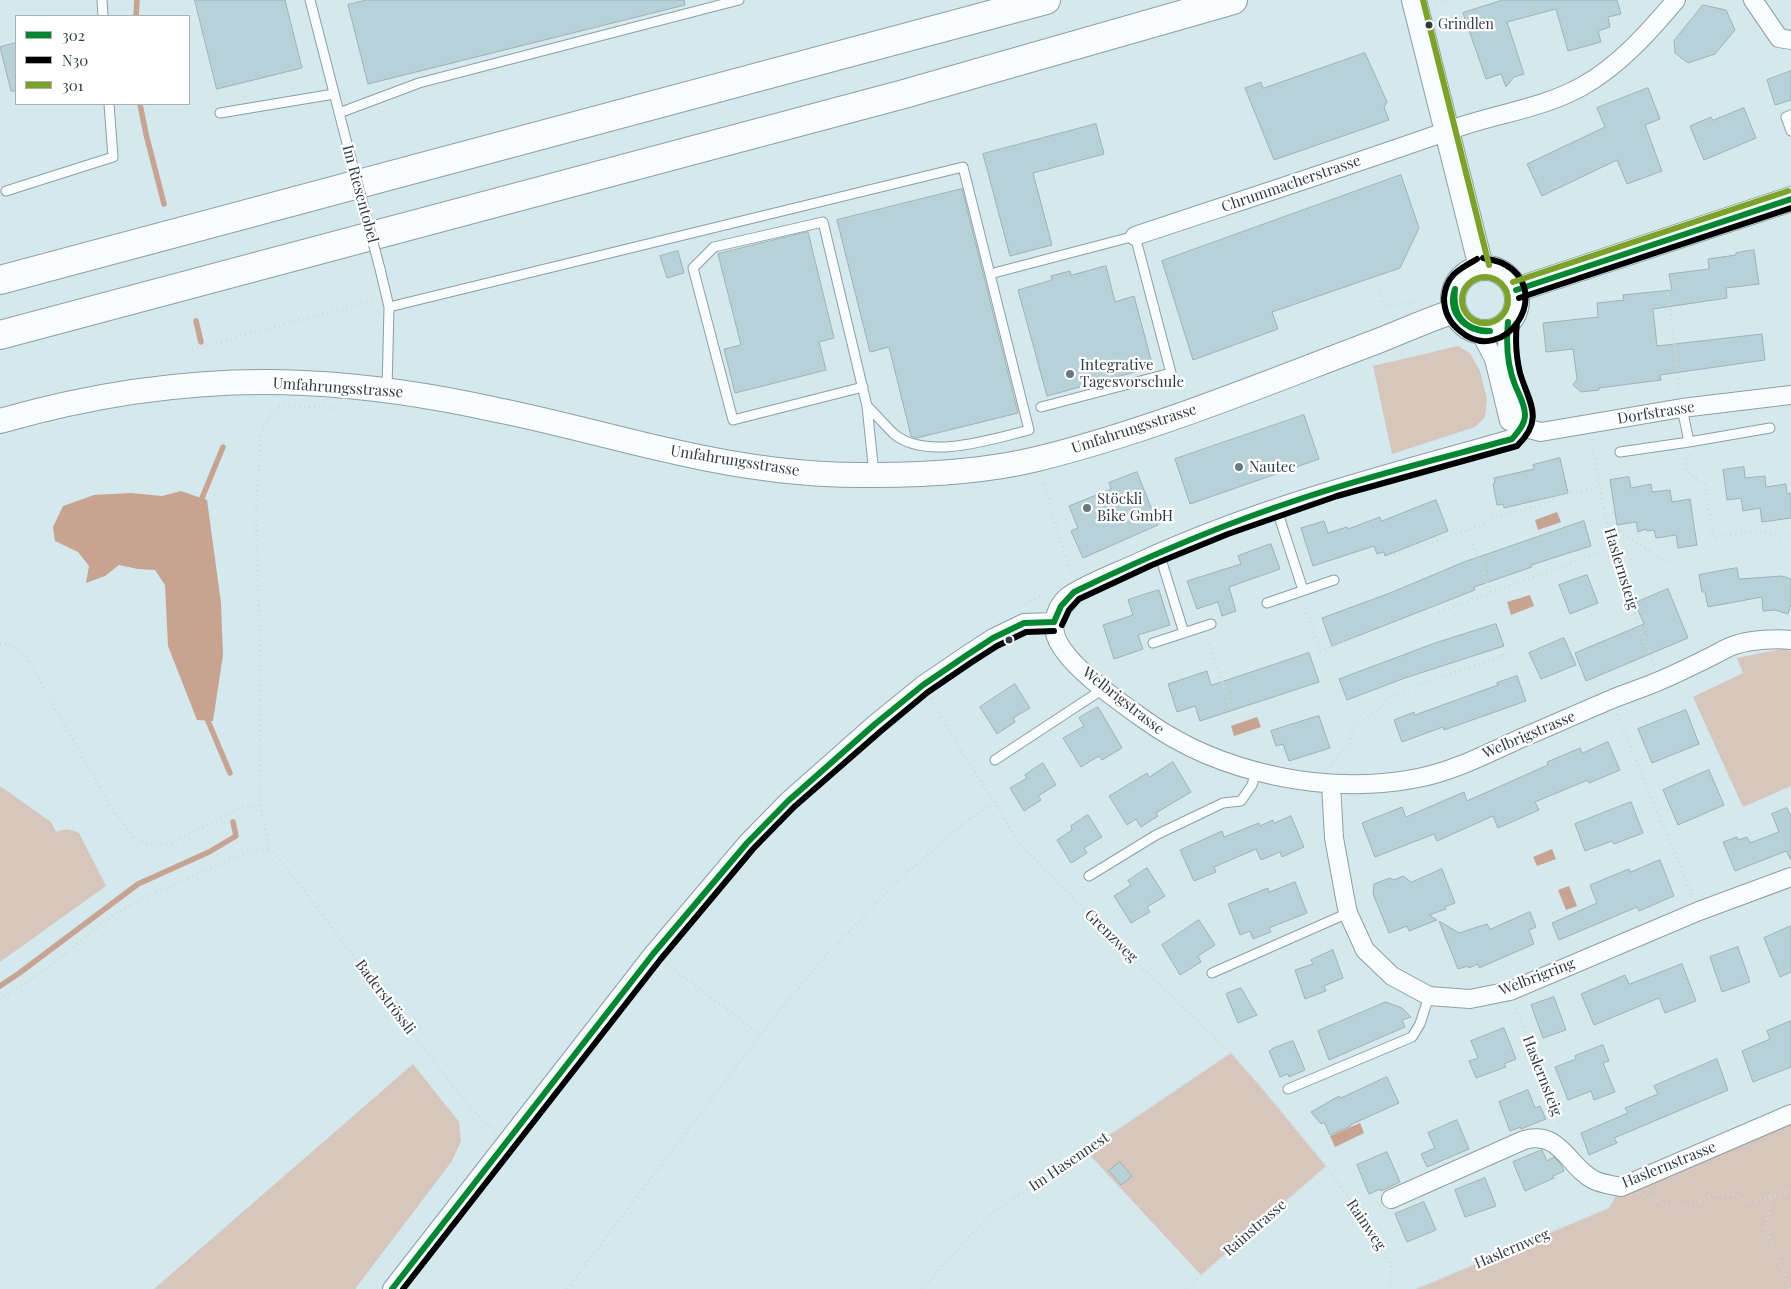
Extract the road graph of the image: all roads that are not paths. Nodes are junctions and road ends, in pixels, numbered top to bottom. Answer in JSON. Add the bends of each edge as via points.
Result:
{"nodes":[{"id":1,"x":102,"y":0,"type":"edge"},
{"id":2,"x":310,"y":0,"type":"edge"},
{"id":3,"x":739,"y":0,"type":"edge"},
{"id":4,"x":1046,"y":0,"type":"edge"},
{"id":5,"x":1233,"y":0,"type":"edge"},
{"id":6,"x":1676,"y":0,"type":"edge"},
{"id":7,"x":1753,"y":0,"type":"edge"},
{"id":8,"x":1423,"y":3,"type":"edge"},
{"id":9,"x":104,"y":15,"type":"edge"},
{"id":10,"x":1791,"y":40,"type":"edge"},
{"id":11,"x":334,"y":94,"type":"junction"},
{"id":12,"x":109,"y":105,"type":"edge"},
{"id":13,"x":220,"y":113,"type":"dead end"},
{"id":14,"x":339,"y":113,"type":"junction"},
{"id":15,"x":1791,"y":115,"type":"edge"},
{"id":16,"x":1791,"y":131,"type":"edge"},
{"id":17,"x":1447,"y":132,"type":"junction"},
{"id":18,"x":6,"y":191,"type":"dead end"},
{"id":19,"x":1791,"y":199,"type":"edge"},
{"id":20,"x":1135,"y":236,"type":"junction"},
{"id":21,"x":1481,"y":267,"type":"junction"},
{"id":22,"x":990,"y":274,"type":"junction"},
{"id":23,"x":0,"y":280,"type":"edge"},
{"id":24,"x":1516,"y":290,"type":"junction"},
{"id":25,"x":389,"y":307,"type":"junction"},
{"id":26,"x":1454,"y":311,"type":"junction"},
{"id":27,"x":1508,"y":322,"type":"junction"},
{"id":28,"x":1480,"y":332,"type":"junction"},
{"id":29,"x":0,"y":335,"type":"edge"},
{"id":30,"x":863,"y":387,"type":"junction"},
{"id":31,"x":387,"y":390,"type":"junction"},
{"id":32,"x":1791,"y":395,"type":"edge"},
{"id":33,"x":867,"y":406,"type":"junction"},
{"id":34,"x":1041,"y":407,"type":"dead end"},
{"id":35,"x":1682,"y":408,"type":"junction"},
{"id":36,"x":0,"y":421,"type":"edge"},
{"id":37,"x":1521,"y":427,"type":"junction"},
{"id":38,"x":1770,"y":428,"type":"dead end"},
{"id":39,"x":1689,"y":442,"type":"junction"},
{"id":40,"x":1620,"y":452,"type":"dead end"},
{"id":41,"x":874,"y":475,"type":"junction"},
{"id":42,"x":1276,"y":507,"type":"junction"},
{"id":43,"x":1158,"y":553,"type":"junction"},
{"id":44,"x":1334,"y":580,"type":"dead end"},
{"id":45,"x":1302,"y":590,"type":"junction"},
{"id":46,"x":1267,"y":603,"type":"dead end"},
{"id":47,"x":1054,"y":622,"type":"junction"},
{"id":48,"x":1207,"y":625,"type":"road end"},
{"id":49,"x":1184,"y":633,"type":"junction"},
{"id":50,"x":1791,"y":640,"type":"edge"},
{"id":51,"x":1153,"y":643,"type":"dead end"},
{"id":52,"x":1103,"y":689,"type":"junction"},
{"id":53,"x":995,"y":760,"type":"dead end"},
{"id":54,"x":1256,"y":771,"type":"junction"},
{"id":55,"x":1331,"y":784,"type":"junction"},
{"id":56,"x":1089,"y":876,"type":"dead end"},
{"id":57,"x":1791,"y":877,"type":"edge"},
{"id":58,"x":1348,"y":913,"type":"junction"},
{"id":59,"x":1212,"y":973,"type":"dead end"},
{"id":60,"x":1429,"y":996,"type":"junction"},
{"id":61,"x":1288,"y":1089,"type":"dead end"},
{"id":62,"x":1791,"y":1114,"type":"edge"},
{"id":63,"x":1391,"y":1199,"type":"dead end"},
{"id":64,"x":392,"y":1289,"type":"edge"}],
"edges":[{"from":1,"to":9,"type":"lane"},
{"from":2,"to":11,"type":"lane","name":"Im Riesentobel"},
{"from":3,"to":14,"type":"lane","via":[[419,83]]},
{"from":4,"to":23,"type":"highway"},
{"from":5,"to":29,"type":"highway","via":[[904,94]]},
{"from":6,"to":17,"type":"street","name":"Chrummacherstrasse","via":[[1633,48],[1582,86],[1519,112]]},
{"from":7,"to":10,"type":"street","via":[[1779,38]]},
{"from":8,"to":17,"type":"main road"},
{"from":11,"to":13,"type":"lane"},
{"from":11,"to":14,"type":"lane","name":"Im Riesentobel"},
{"from":12,"to":18,"type":"lane","via":[[113,156]]},
{"from":14,"to":25,"type":"lane","name":"Im Riesentobel","bridge":true},
{"from":15,"to":16,"type":"lane","via":[[1786,117]]},
{"from":17,"to":20,"type":"street","name":"Chrummacherstrasse"},
{"from":17,"to":21,"type":"main road"},
{"from":19,"to":24,"type":"main road"},
{"from":20,"to":22,"type":"lane"},
{"from":20,"to":34,"type":"lane","via":[[1171,373]]},
{"from":21,"to":24,"type":"main road","via":[[1502,272]]},
{"from":21,"to":26,"type":"main road","via":[[1462,276],[1456,284],[1452,302]]},
{"from":22,"to":25,"type":"lane","via":[[963,167]]},
{"from":22,"to":33,"type":"lane","via":[[1029,430],[966,446],[920,446],[896,435]]},
{"from":24,"to":27,"type":"main road","via":[[1517,306]]},
{"from":25,"to":31,"type":"lane","name":"Im Riesentobel"},
{"from":26,"to":28,"type":"main road","via":[[1460,321]]},
{"from":26,"to":41,"type":"main road","name":"Umfahrungsstrasse","via":[[1176,416],[1038,459],[983,468]]},
{"from":27,"to":28,"type":"main road","via":[[1492,331]]},
{"from":27,"to":37,"type":"street","via":[[1508,352],[1525,417]]},
{"from":28,"to":37,"type":"street","via":[[1494,359],[1509,421]]},
{"from":30,"to":30,"type":"lane","via":[[733,420],[693,268],[714,247],[823,222]]},
{"from":30,"to":33,"type":"lane"},
{"from":31,"to":36,"type":"main road","name":"Umfahrungsstrasse","via":[[302,383],[221,384],[122,394]]},
{"from":31,"to":41,"type":"main road","name":"Umfahrungsstrasse","via":[[498,410],[723,462],[818,473]]},
{"from":32,"to":35,"type":"street","name":"Dorfstrasse"},
{"from":33,"to":41,"type":"lane"},
{"from":35,"to":37,"type":"street","name":"Dorfstrasse","via":[[1541,432]]},
{"from":35,"to":39,"type":"lane"},
{"from":37,"to":42,"type":"street","via":[[1512,439]]},
{"from":38,"to":39,"type":"lane"},
{"from":39,"to":40,"type":"lane"},
{"from":42,"to":43,"type":"street"},
{"from":42,"to":45,"type":"lane"},
{"from":43,"to":47,"type":"street","via":[[1078,590],[1064,600]]},
{"from":43,"to":49,"type":"lane"},
{"from":44,"to":45,"type":"lane"},
{"from":45,"to":46,"type":"lane"},
{"from":47,"to":52,"type":"street","name":"Welbrigstrasse","via":[[1055,636],[1063,650]]},
{"from":47,"to":64,"type":"street","via":[[1024,623],[967,655],[875,724],[788,801],[742,849],[653,954]]},
{"from":48,"to":49,"type":"lane"},
{"from":49,"to":51,"type":"lane"},
{"from":50,"to":55,"type":"street","name":"Welbrigstrasse","via":[[1738,644],[1659,681],[1446,770],[1420,778],[1380,783]]},
{"from":52,"to":53,"type":"lane"},
{"from":52,"to":54,"type":"street","name":"Welbrigstrasse","via":[[1164,734],[1208,755]]},
{"from":54,"to":55,"type":"street","name":"Welbrigstrasse","via":[[1292,780]]},
{"from":54,"to":56,"type":"lane","via":[[1252,785],[1241,801],[1223,803],[1156,835]]},
{"from":55,"to":58,"type":"street","name":"Welbrigring","via":[[1334,838]]},
{"from":57,"to":60,"type":"street","name":"Welbrigring","via":[[1699,910],[1510,990],[1470,999]]},
{"from":58,"to":59,"type":"lane"},
{"from":58,"to":60,"type":"street","name":"Welbrigring","via":[[1365,950],[1392,976]]},
{"from":60,"to":61,"type":"lane","via":[[1412,1037]]},
{"from":62,"to":63,"type":"street","name":"Haslernstrasse","via":[[1621,1187],[1593,1180],[1560,1148],[1548,1140],[1534,1137]]}]}
